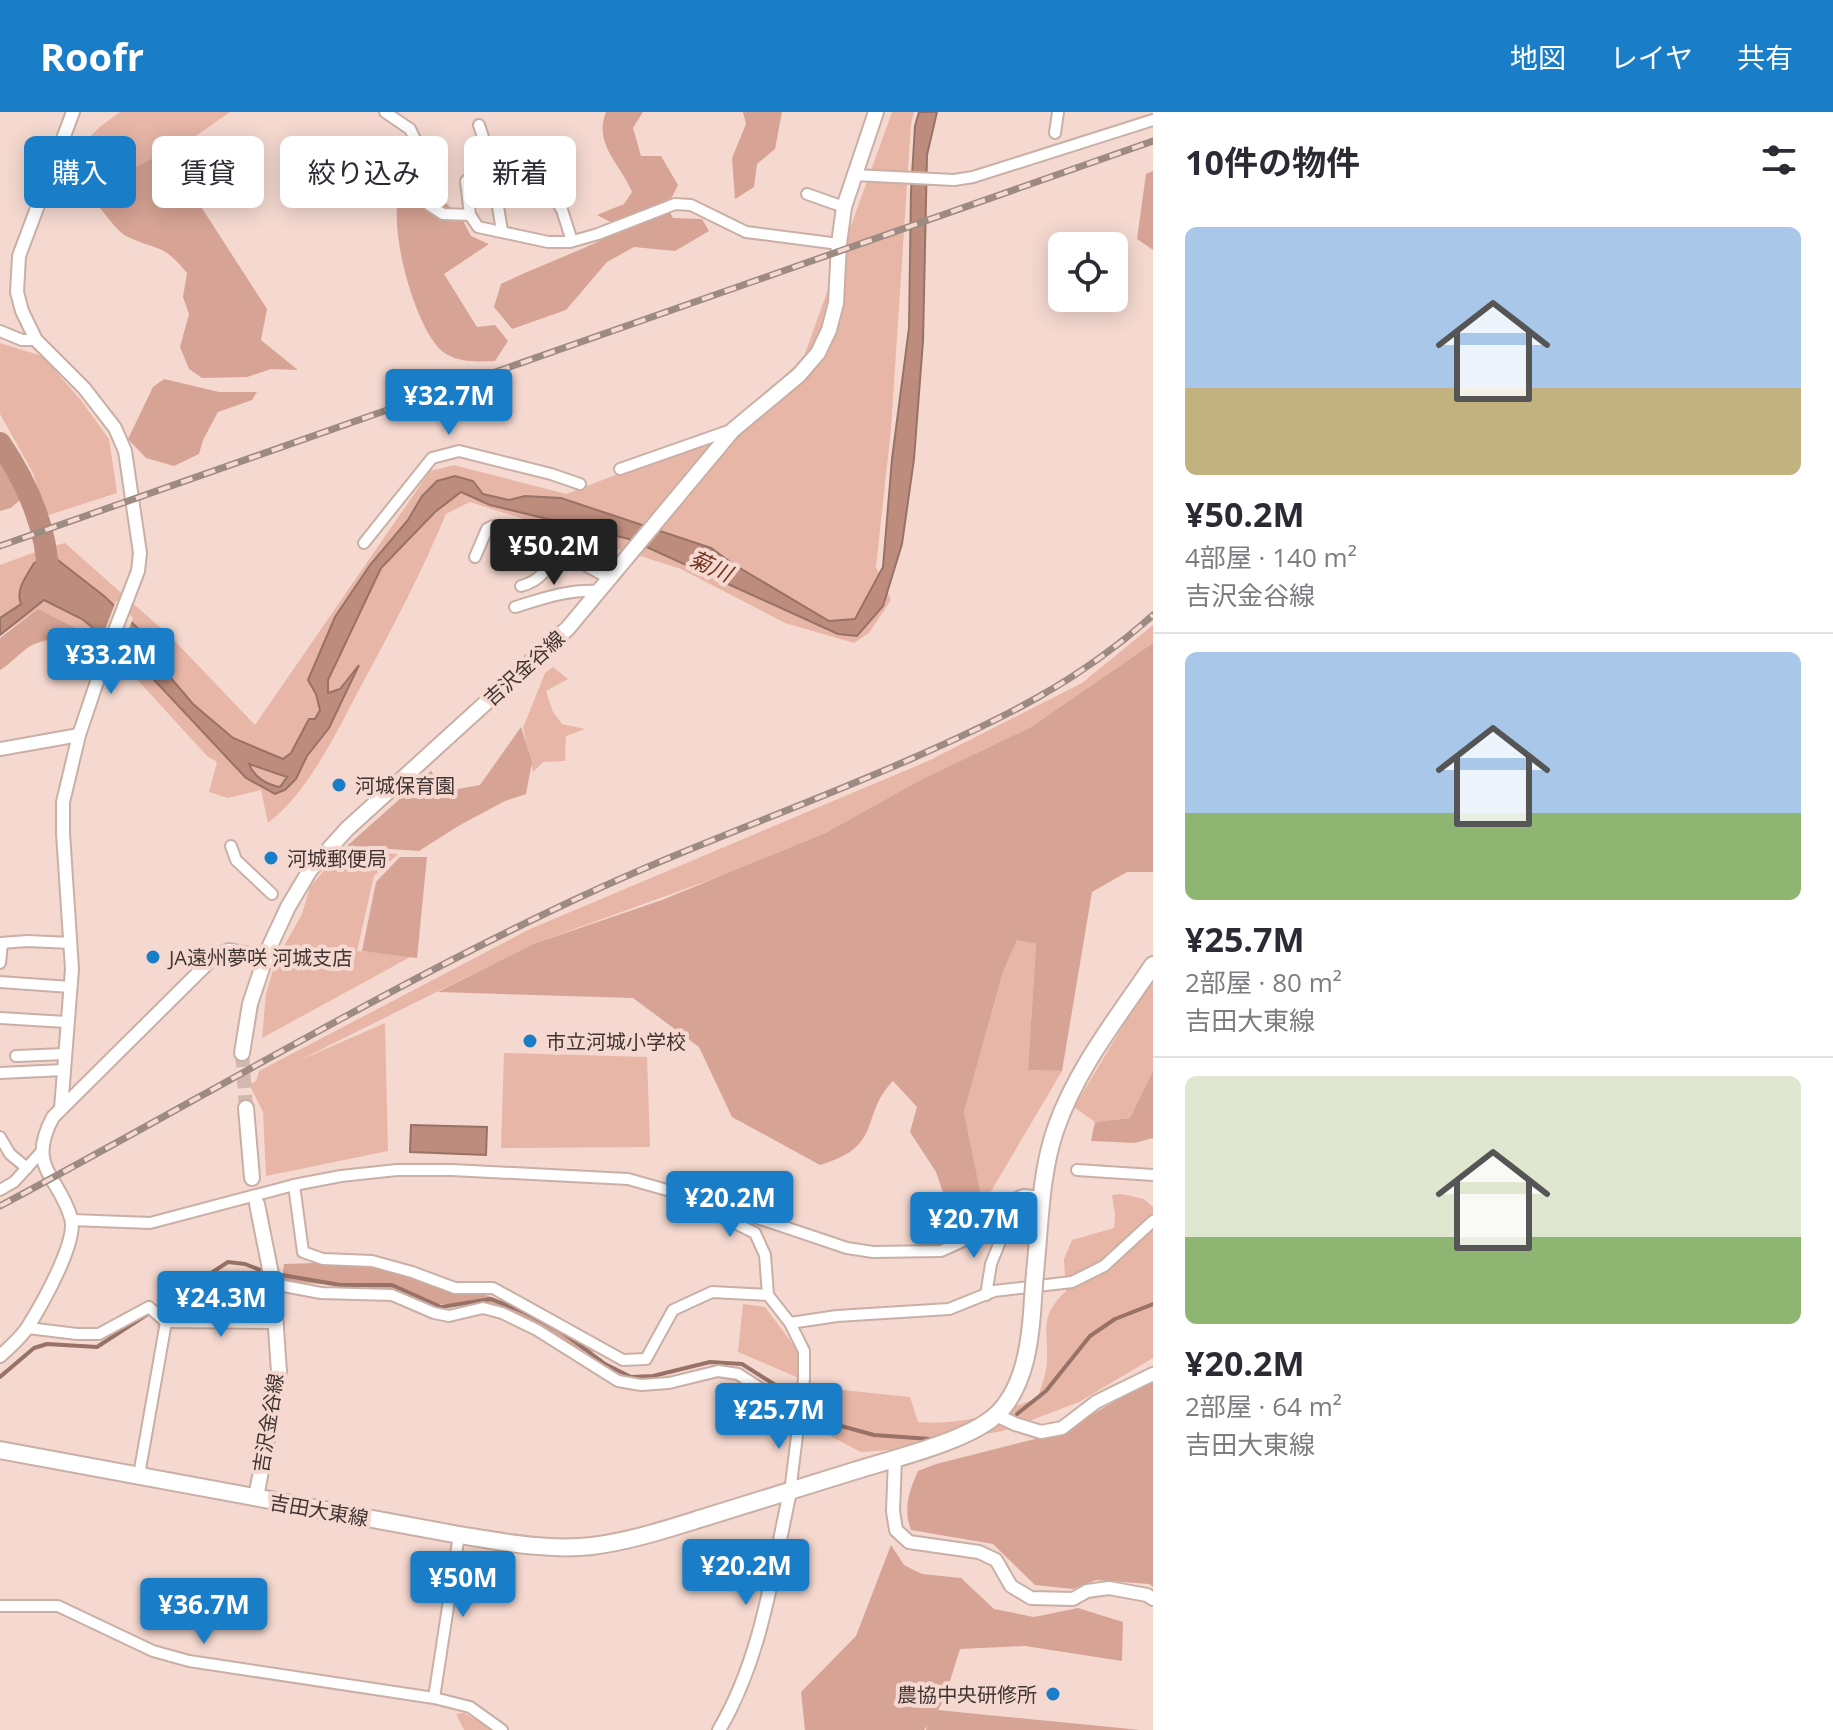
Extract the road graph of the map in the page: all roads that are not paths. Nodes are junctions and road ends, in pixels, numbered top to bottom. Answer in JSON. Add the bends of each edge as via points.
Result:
{"nodes":[{"id":1,"x":73,"y":112,"type":"edge"},
{"id":2,"x":385,"y":112,"type":"edge"},
{"id":3,"x":876,"y":112,"type":"edge"},
{"id":4,"x":1058,"y":112,"type":"edge"},
{"id":5,"x":1153,"y":120,"type":"edge"},
{"id":6,"x":479,"y":125,"type":"dead end"},
{"id":7,"x":1055,"y":133,"type":"dead end"},
{"id":8,"x":854,"y":175,"type":"junction"},
{"id":9,"x":807,"y":194,"type":"dead end"},
{"id":10,"x":844,"y":207,"type":"junction"},
{"id":11,"x":469,"y":208,"type":"edge"},
{"id":12,"x":560,"y":208,"type":"edge"},
{"id":13,"x":470,"y":215,"type":"junction"},
{"id":14,"x":502,"y":231,"type":"junction"},
{"id":15,"x":572,"y":241,"type":"junction"},
{"id":16,"x":839,"y":244,"type":"junction"},
{"id":17,"x":0,"y":331,"type":"edge"},
{"id":18,"x":36,"y":340,"type":"junction"},
{"id":19,"x":733,"y":430,"type":"junction"},
{"id":20,"x":620,"y":469,"type":"dead end"},
{"id":21,"x":580,"y":484,"type":"dead end"},
{"id":22,"x":364,"y":543,"type":"dead end"},
{"id":23,"x":558,"y":550,"type":"junction"},
{"id":24,"x":475,"y":557,"type":"dead end"},
{"id":25,"x":613,"y":575,"type":"junction"},
{"id":26,"x":521,"y":586,"type":"dead end"},
{"id":27,"x":600,"y":591,"type":"junction"},
{"id":28,"x":515,"y":607,"type":"dead end"},
{"id":29,"x":79,"y":735,"type":"junction"},
{"id":30,"x":0,"y":749,"type":"edge"},
{"id":31,"x":231,"y":846,"type":"dead end"},
{"id":32,"x":272,"y":894,"type":"dead end"},
{"id":33,"x":1,"y":943,"type":"edge"},
{"id":34,"x":71,"y":943,"type":"junction"},
{"id":35,"x":265,"y":957,"type":"junction"},
{"id":36,"x":0,"y":963,"type":"edge"},
{"id":37,"x":1153,"y":965,"type":"edge"},
{"id":38,"x":0,"y":982,"type":"edge"},
{"id":39,"x":70,"y":987,"type":"junction"},
{"id":40,"x":0,"y":1018,"type":"edge"},
{"id":41,"x":66,"y":1022,"type":"junction"},
{"id":42,"x":242,"y":1053,"type":"tunnel mouth"},
{"id":43,"x":65,"y":1054,"type":"junction"},
{"id":44,"x":16,"y":1056,"type":"dead end"},
{"id":45,"x":64,"y":1070,"type":"junction"},
{"id":46,"x":0,"y":1073,"type":"edge"},
{"id":47,"x":246,"y":1108,"type":"tunnel mouth"},
{"id":48,"x":61,"y":1109,"type":"junction"},
{"id":49,"x":0,"y":1137,"type":"edge"},
{"id":50,"x":42,"y":1151,"type":"junction"},
{"id":51,"x":27,"y":1168,"type":"junction"},
{"id":52,"x":1077,"y":1170,"type":"dead end"},
{"id":53,"x":1153,"y":1175,"type":"edge"},
{"id":54,"x":252,"y":1178,"type":"dead end"},
{"id":55,"x":294,"y":1185,"type":"junction"},
{"id":56,"x":0,"y":1190,"type":"edge"},
{"id":57,"x":684,"y":1194,"type":"junction"},
{"id":58,"x":1042,"y":1197,"type":"junction"},
{"id":59,"x":257,"y":1204,"type":"dead end"},
{"id":60,"x":72,"y":1220,"type":"junction"},
{"id":61,"x":1153,"y":1221,"type":"edge"},
{"id":62,"x":1003,"y":1234,"type":"dead end"},
{"id":63,"x":273,"y":1284,"type":"junction"},
{"id":64,"x":768,"y":1295,"type":"junction"},
{"id":65,"x":986,"y":1295,"type":"junction"},
{"id":66,"x":163,"y":1319,"type":"junction"},
{"id":67,"x":275,"y":1323,"type":"junction"},
{"id":68,"x":790,"y":1323,"type":"junction"},
{"id":69,"x":28,"y":1328,"type":"junction"},
{"id":70,"x":0,"y":1356,"type":"edge"},
{"id":71,"x":1153,"y":1374,"type":"edge"},
{"id":72,"x":800,"y":1412,"type":"junction"},
{"id":73,"x":996,"y":1415,"type":"junction"},
{"id":74,"x":0,"y":1450,"type":"edge"},
{"id":75,"x":895,"y":1458,"type":"junction"},
{"id":76,"x":139,"y":1475,"type":"junction"},
{"id":77,"x":790,"y":1492,"type":"junction"},
{"id":78,"x":256,"y":1498,"type":"junction"},
{"id":79,"x":459,"y":1535,"type":"junction"},
{"id":80,"x":1153,"y":1599,"type":"edge"},
{"id":81,"x":0,"y":1606,"type":"edge"},
{"id":82,"x":434,"y":1698,"type":"junction"},
{"id":83,"x":502,"y":1730,"type":"edge"},
{"id":84,"x":719,"y":1730,"type":"edge"}],
"edges":[{"from":1,"to":18,"type":"street","via":[[19,256],[17,292]]},
{"from":2,"to":13,"type":"street","via":[[410,129],[415,139],[413,173],[429,205],[443,214]]},
{"from":3,"to":8,"type":"main road","name":"吉沢金谷線"},
{"from":4,"to":7,"type":"street"},
{"from":5,"to":8,"type":"street","via":[[954,180]]},
{"from":6,"to":14,"type":"street"},
{"from":8,"to":10,"type":"main road","name":"吉沢金谷線"},
{"from":9,"to":10,"type":"street"},
{"from":10,"to":16,"type":"main road","name":"吉沢金谷線"},
{"from":11,"to":13,"type":"street"},
{"from":12,"to":15,"type":"street"},
{"from":13,"to":14,"type":"street","via":[[478,227]]},
{"from":14,"to":15,"type":"street","via":[[548,242]]},
{"from":15,"to":16,"type":"street","via":[[675,204],[691,205],[746,232]]},
{"from":16,"to":19,"type":"main road","name":"吉沢金谷線","via":[[836,303],[818,353]]},
{"from":17,"to":18,"type":"street"},
{"from":18,"to":29,"type":"street","via":[[106,414],[125,451],[140,553]]},
{"from":19,"to":20,"type":"street"},
{"from":19,"to":25,"type":"main road","name":"吉沢金谷線"},
{"from":21,"to":22,"type":"street","via":[[459,451],[432,458]]},
{"from":23,"to":24,"type":"street","via":[[493,526]]},
{"from":23,"to":25,"type":"street"},
{"from":23,"to":26,"type":"street","via":[[545,573]]},
{"from":25,"to":27,"type":"main road","name":"吉沢金谷線"},
{"from":27,"to":28,"type":"street","via":[[560,593]]},
{"from":27,"to":35,"type":"main road","name":"吉沢金谷線","via":[[568,628],[347,829],[310,870]]},
{"from":29,"to":30,"type":"street"},
{"from":29,"to":34,"type":"street","via":[[63,802]]},
{"from":31,"to":32,"type":"street","via":[[236,860]]},
{"from":33,"to":34,"type":"street"},
{"from":33,"to":36,"type":"street"},
{"from":34,"to":39,"type":"street"},
{"from":35,"to":42,"type":"main road","name":"吉沢金谷線"},
{"from":35,"to":48,"type":"street","via":[[229,950],[217,954]]},
{"from":37,"to":58,"type":"main road","via":[[1080,1074],[1056,1129]]},
{"from":38,"to":39,"type":"street"},
{"from":39,"to":41,"type":"street"},
{"from":40,"to":41,"type":"street"},
{"from":41,"to":43,"type":"street"},
{"from":43,"to":44,"type":"street"},
{"from":43,"to":45,"type":"street"},
{"from":45,"to":46,"type":"street"},
{"from":45,"to":48,"type":"street"},
{"from":47,"to":54,"type":"main road"},
{"from":48,"to":50,"type":"street","via":[[43,1136]]},
{"from":49,"to":51,"type":"street"},
{"from":50,"to":51,"type":"street"},
{"from":50,"to":60,"type":"street"},
{"from":51,"to":56,"type":"street"},
{"from":52,"to":53,"type":"street"},
{"from":55,"to":57,"type":"street","via":[[397,1170],[452,1170],[628,1179]]},
{"from":55,"to":60,"type":"street","via":[[150,1223]]},
{"from":55,"to":64,"type":"street","via":[[303,1252],[323,1259],[372,1261],[455,1288],[493,1288],[623,1360],[646,1359],[673,1310],[712,1292]]},
{"from":57,"to":58,"type":"street","via":[[825,1242],[873,1252],[941,1251],[984,1225],[1001,1205],[1023,1195]]},
{"from":57,"to":64,"type":"street","via":[[755,1233],[765,1255]]},
{"from":58,"to":73,"type":"main road","bridge":true,"via":[[1031,1337],[1014,1389]]},
{"from":59,"to":63,"type":"main road","name":"吉沢金谷線"},
{"from":60,"to":69,"type":"street","via":[[64,1261]]},
{"from":61,"to":65,"type":"street","via":[[1104,1266],[1072,1282]]},
{"from":62,"to":65,"type":"street"},
{"from":63,"to":67,"type":"main road","name":"吉沢金谷線"},
{"from":63,"to":72,"type":"street","via":[[321,1293],[392,1295],[449,1316],[483,1308],[537,1330],[618,1381],[641,1385],[718,1371],[738,1374]]},
{"from":64,"to":68,"type":"street"},
{"from":65,"to":68,"type":"street","via":[[949,1309]]},
{"from":66,"to":67,"type":"street"},
{"from":66,"to":69,"type":"street","via":[[149,1307],[99,1334]]},
{"from":66,"to":76,"type":"street"},
{"from":67,"to":78,"type":"main road","name":"吉沢金谷線","via":[[279,1372]]},
{"from":68,"to":72,"type":"street","via":[[804,1351]]},
{"from":69,"to":70,"type":"street"},
{"from":71,"to":73,"type":"street","via":[[1096,1402],[1062,1428],[1041,1432]]},
{"from":72,"to":77,"type":"street"},
{"from":73,"to":75,"type":"main road","name":"吉田大東線"},
{"from":74,"to":76,"type":"main road","name":"吉田大東線"},
{"from":75,"to":77,"type":"main road","name":"吉田大東線"},
{"from":75,"to":80,"type":"street","via":[[896,1530],[909,1542],[979,1552],[996,1560],[1011,1586],[1031,1598],[1073,1599],[1109,1588]]},
{"from":76,"to":78,"type":"main road","name":"吉田大東線"},
{"from":77,"to":79,"type":"main road","name":"吉田大東線","via":[[633,1539],[588,1547]]},
{"from":77,"to":84,"type":"street","via":[[754,1658]]},
{"from":78,"to":79,"type":"main road","name":"吉田大東線"},
{"from":79,"to":82,"type":"street"},
{"from":81,"to":82,"type":"street","via":[[58,1606],[153,1651],[189,1661]]},
{"from":82,"to":83,"type":"street","via":[[470,1707]]}]}
